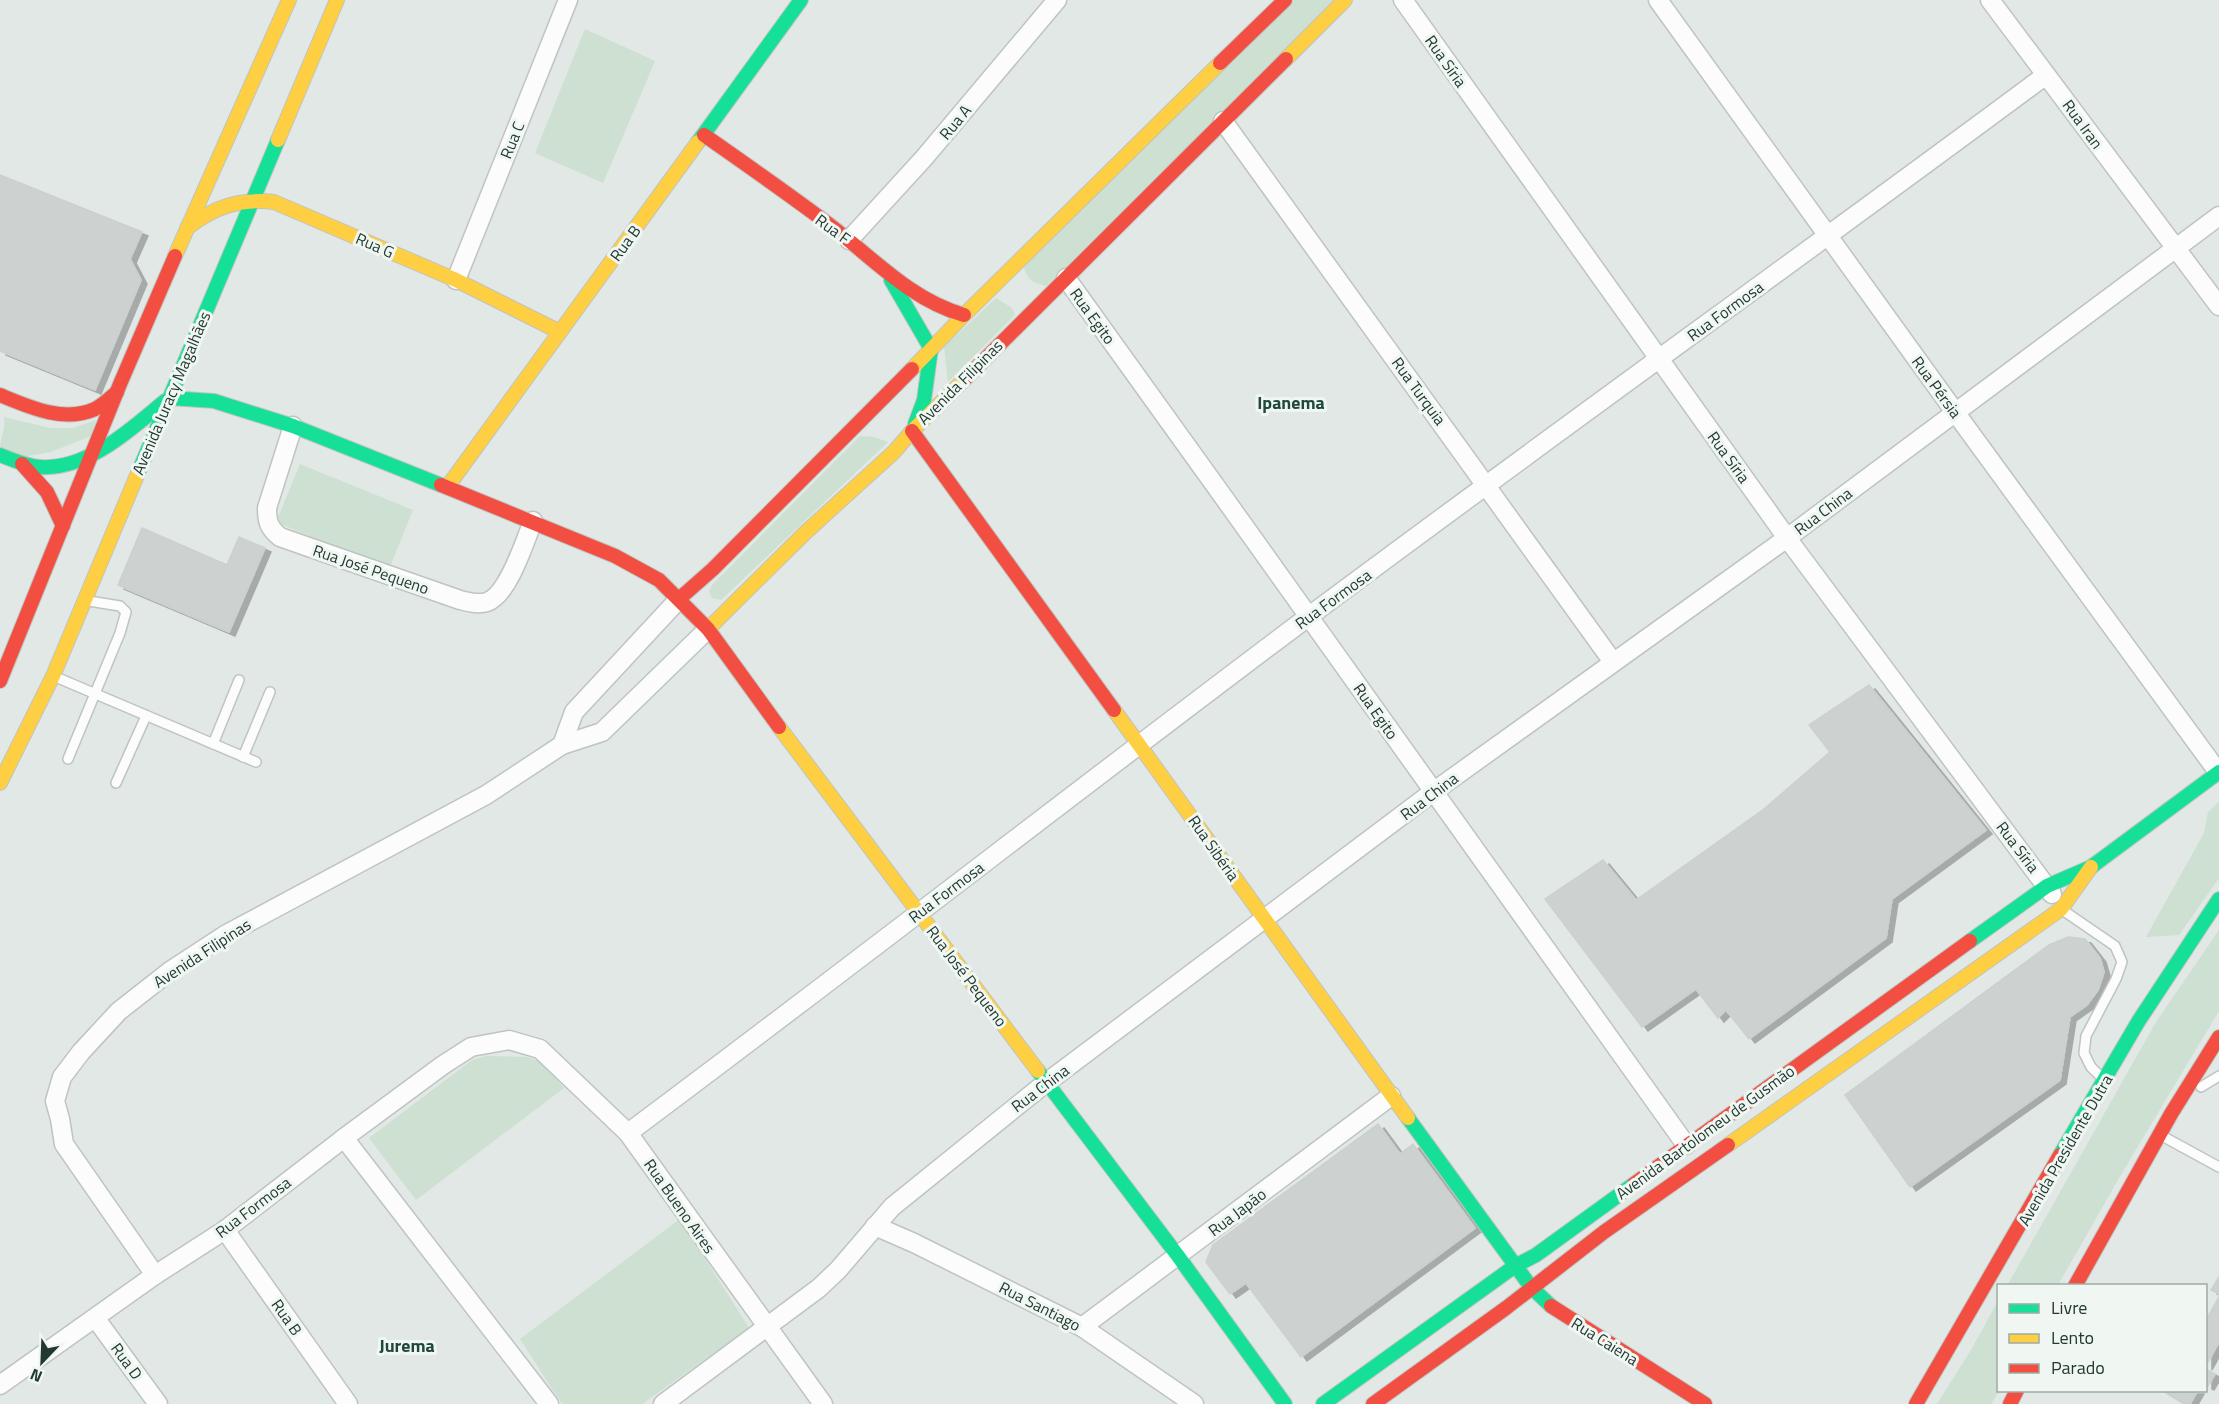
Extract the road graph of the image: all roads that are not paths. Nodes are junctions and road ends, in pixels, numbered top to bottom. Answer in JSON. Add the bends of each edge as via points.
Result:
{"nodes":[{"id":1,"x":337,"y":0,"type":"edge"},
{"id":2,"x":568,"y":0,"type":"edge"},
{"id":3,"x":801,"y":0,"type":"edge"},
{"id":4,"x":1057,"y":0,"type":"edge"},
{"id":5,"x":1285,"y":0,"type":"edge"},
{"id":6,"x":1345,"y":0,"type":"edge"},
{"id":7,"x":1403,"y":0,"type":"edge"},
{"id":8,"x":1658,"y":0,"type":"edge"},
{"id":9,"x":1990,"y":0,"type":"edge"},
{"id":10,"x":288,"y":1,"type":"edge"},
{"id":11,"x":294,"y":18,"type":"dead end"},
{"id":12,"x":2046,"y":75,"type":"junction"},
{"id":13,"x":1223,"y":121,"type":"junction"},
{"id":14,"x":704,"y":135,"type":"junction"},
{"id":15,"x":252,"y":198,"type":"junction"},
{"id":16,"x":2219,"y":216,"type":"edge"},
{"id":17,"x":187,"y":228,"type":"junction"},
{"id":18,"x":1829,"y":236,"type":"junction"},
{"id":19,"x":849,"y":240,"type":"junction"},
{"id":20,"x":2175,"y":248,"type":"junction"},
{"id":21,"x":1014,"y":266,"type":"junction"},
{"id":22,"x":885,"y":270,"type":"junction"},
{"id":23,"x":1066,"y":278,"type":"junction"},
{"id":24,"x":456,"y":280,"type":"junction"},
{"id":25,"x":1016,"y":281,"type":"dead end"},
{"id":26,"x":988,"y":292,"type":"junction"},
{"id":27,"x":1025,"y":294,"type":"dead end"},
{"id":28,"x":1045,"y":298,"type":"junction"},
{"id":29,"x":2219,"y":306,"type":"edge"},
{"id":30,"x":964,"y":315,"type":"junction"},
{"id":31,"x":1020,"y":323,"type":"junction"},
{"id":32,"x":560,"y":332,"type":"junction"},
{"id":33,"x":931,"y":349,"type":"junction"},
{"id":34,"x":1658,"y":359,"type":"junction"},
{"id":35,"x":117,"y":392,"type":"junction"},
{"id":36,"x":0,"y":395,"type":"edge"},
{"id":37,"x":170,"y":398,"type":"junction"},
{"id":38,"x":1955,"y":412,"type":"junction"},
{"id":39,"x":293,"y":426,"type":"junction"},
{"id":40,"x":856,"y":427,"type":"junction"},
{"id":41,"x":876,"y":428,"type":"dead end"},
{"id":42,"x":894,"y":430,"type":"dead end"},
{"id":43,"x":912,"y":430,"type":"junction"},
{"id":44,"x":0,"y":455,"type":"edge"},
{"id":45,"x":92,"y":455,"type":"junction"},
{"id":46,"x":22,"y":464,"type":"junction"},
{"id":47,"x":448,"y":486,"type":"junction"},
{"id":48,"x":1487,"y":486,"type":"junction"},
{"id":49,"x":533,"y":521,"type":"junction"},
{"id":50,"x":63,"y":526,"type":"junction"},
{"id":51,"x":1787,"y":538,"type":"junction"},
{"id":52,"x":678,"y":598,"type":"junction"},
{"id":53,"x":84,"y":600,"type":"junction"},
{"id":54,"x":1310,"y":616,"type":"junction"},
{"id":55,"x":708,"y":629,"type":"junction"},
{"id":56,"x":1613,"y":662,"type":"junction"},
{"id":57,"x":53,"y":676,"type":"junction"},
{"id":58,"x":239,"y":680,"type":"dead end"},
{"id":59,"x":0,"y":681,"type":"edge"},
{"id":60,"x":270,"y":692,"type":"dead end"},
{"id":61,"x":95,"y":693,"type":"junction"},
{"id":62,"x":146,"y":716,"type":"junction"},
{"id":63,"x":213,"y":744,"type":"junction"},
{"id":64,"x":1140,"y":744,"type":"junction"},
{"id":65,"x":562,"y":745,"type":"junction"},
{"id":66,"x":6,"y":755,"type":"edge"},
{"id":67,"x":243,"y":757,"type":"junction"},
{"id":68,"x":68,"y":759,"type":"dead end"},
{"id":69,"x":256,"y":762,"type":"dead end"},
{"id":70,"x":2218,"y":772,"type":"edge"},
{"id":71,"x":0,"y":783,"type":"edge"},
{"id":72,"x":116,"y":783,"type":"dead end"},
{"id":73,"x":1433,"y":792,"type":"junction"},
{"id":74,"x":2091,"y":867,"type":"junction"},
{"id":75,"x":2047,"y":886,"type":"junction"},
{"id":76,"x":2219,"y":899,"type":"edge"},
{"id":77,"x":2061,"y":909,"type":"junction"},
{"id":78,"x":919,"y":913,"type":"junction"},
{"id":79,"x":1264,"y":920,"type":"junction"},
{"id":80,"x":2219,"y":1037,"type":"edge"},
{"id":81,"x":509,"y":1040,"type":"joint"},
{"id":82,"x":2219,"y":1076,"type":"edge"},
{"id":83,"x":2104,"y":1080,"type":"junction"},
{"id":84,"x":1047,"y":1082,"type":"junction"},
{"id":85,"x":1391,"y":1096,"type":"junction"},
{"id":86,"x":2181,"y":1098,"type":"junction"},
{"id":87,"x":628,"y":1133,"type":"junction"},
{"id":88,"x":2159,"y":1134,"type":"junction"},
{"id":89,"x":344,"y":1138,"type":"junction"},
{"id":90,"x":1686,"y":1145,"type":"junction"},
{"id":91,"x":2219,"y":1167,"type":"edge"},
{"id":92,"x":875,"y":1226,"type":"junction"},
{"id":93,"x":225,"y":1230,"type":"junction"},
{"id":94,"x":1178,"y":1256,"type":"junction"},
{"id":95,"x":1515,"y":1266,"type":"junction"},
{"id":96,"x":155,"y":1275,"type":"junction"},
{"id":97,"x":2076,"y":1284,"type":"edge"},
{"id":98,"x":1530,"y":1287,"type":"junction"},
{"id":99,"x":96,"y":1319,"type":"junction"},
{"id":100,"x":1082,"y":1327,"type":"junction"},
{"id":101,"x":767,"y":1328,"type":"junction"},
{"id":102,"x":0,"y":1385,"type":"edge"},
{"id":103,"x":158,"y":1404,"type":"edge"},
{"id":104,"x":348,"y":1404,"type":"edge"},
{"id":105,"x":549,"y":1404,"type":"edge"},
{"id":106,"x":663,"y":1404,"type":"edge"},
{"id":107,"x":823,"y":1404,"type":"edge"},
{"id":108,"x":1194,"y":1404,"type":"edge"},
{"id":109,"x":1285,"y":1404,"type":"edge"},
{"id":110,"x":1323,"y":1404,"type":"edge"},
{"id":111,"x":1373,"y":1404,"type":"edge"},
{"id":112,"x":1705,"y":1404,"type":"edge"},
{"id":113,"x":1916,"y":1404,"type":"edge"}],
"edges":[{"from":1,"to":15,"type":"main road","name":"Avenida Juracy Magalhães","via":[[320,26]]},
{"from":2,"to":24,"type":"street","name":"Rua C"},
{"from":3,"to":14,"type":"main road","name":"Rua B"},
{"from":4,"to":19,"type":"street","name":"Rua A"},
{"from":5,"to":21,"type":"main road"},
{"from":6,"to":13,"type":"main road","name":"Avenida Filipinas"},
{"from":7,"to":34,"type":"street","name":"Rua Síria"},
{"from":8,"to":18,"type":"street","name":"Rua Pérsia"},
{"from":9,"to":12,"type":"street","name":"Rua Iran"},
{"from":10,"to":11,"type":"main road"},
{"from":10,"to":17,"type":"main road"},
{"from":12,"to":18,"type":"street","name":"Rua Formosa"},
{"from":12,"to":20,"type":"street","name":"Rua Iran"},
{"from":13,"to":23,"type":"main road","name":"Avenida Filipinas"},
{"from":13,"to":48,"type":"street","name":"Rua Turquia"},
{"from":14,"to":19,"type":"main road","name":"Rua F"},
{"from":14,"to":32,"type":"main road","name":"Rua B"},
{"from":15,"to":17,"type":"main road","name":"Rua G","via":[[217,208]]},
{"from":15,"to":24,"type":"main road","name":"Rua G","via":[[274,202]]},
{"from":15,"to":37,"type":"main road","name":"Avenida Juracy Magalhães"},
{"from":16,"to":20,"type":"street","name":"Rua China"},
{"from":17,"to":35,"type":"main road"},
{"from":18,"to":34,"type":"street","name":"Rua Formosa"},
{"from":18,"to":38,"type":"street","name":"Rua Pérsia"},
{"from":19,"to":22,"type":"main road","name":"Rua F"},
{"from":20,"to":29,"type":"street","name":"Rua Iran"},
{"from":20,"to":38,"type":"street","name":"Rua China"},
{"from":21,"to":25,"type":"main road"},
{"from":21,"to":26,"type":"main road"},
{"from":22,"to":30,"type":"main road","name":"Rua F","via":[[933,304]]},
{"from":22,"to":33,"type":"main road"},
{"from":23,"to":28,"type":"main road","name":"Avenida Filipinas"},
{"from":23,"to":54,"type":"street","name":"Rua Egito"},
{"from":24,"to":32,"type":"main road","name":"Rua G"},
{"from":26,"to":30,"type":"main road"},
{"from":26,"to":31,"type":"main road","via":[[1010,301],[1020,313]]},
{"from":27,"to":28,"type":"main road"},
{"from":28,"to":31,"type":"main road","name":"Avenida Filipinas"},
{"from":30,"to":33,"type":"main road"},
{"from":31,"to":43,"type":"main road","name":"Avenida Filipinas"},
{"from":32,"to":47,"type":"main road","name":"Rua B"},
{"from":33,"to":40,"type":"main road"},
{"from":33,"to":43,"type":"main road","via":[[924,400]]},
{"from":34,"to":48,"type":"street","name":"Rua Formosa"},
{"from":34,"to":51,"type":"street","name":"Rua Síria"},
{"from":35,"to":36,"type":"main road","via":[[95,408],[63,414],[26,406]]},
{"from":35,"to":45,"type":"main road"},
{"from":37,"to":39,"type":"main road","name":"Rua José Pequeno","via":[[214,401]]},
{"from":37,"to":45,"type":"main road"},
{"from":37,"to":53,"type":"main road","name":"Avenida Juracy Magalhães"},
{"from":38,"to":51,"type":"street","name":"Rua China"},
{"from":38,"to":70,"type":"street","name":"Rua Pérsia"},
{"from":39,"to":47,"type":"main road","name":"Rua José Pequeno"},
{"from":39,"to":49,"type":"street","name":"Rua José Pequeno","via":[[267,508],[271,530],[280,537],[477,604],[490,601],[508,580]]},
{"from":40,"to":41,"type":"main road"},
{"from":40,"to":52,"type":"main road","via":[[713,569]]},
{"from":42,"to":43,"type":"main road"},
{"from":43,"to":55,"type":"main road","name":"Avenida Filipinas","via":[[894,452]]},
{"from":43,"to":64,"type":"main road","name":"Rua Sibéria"},
{"from":44,"to":46,"type":"main road"},
{"from":45,"to":46,"type":"main road","via":[[42,467]]},
{"from":45,"to":50,"type":"main road"},
{"from":46,"to":50,"type":"main road","via":[[50,494]]},
{"from":47,"to":49,"type":"main road","name":"Rua José Pequeno"},
{"from":48,"to":54,"type":"street","name":"Rua Formosa"},
{"from":48,"to":56,"type":"street","name":"Rua Turquia"},
{"from":49,"to":52,"type":"main road","name":"Rua José Pequeno","via":[[640,568]]},
{"from":50,"to":59,"type":"main road"},
{"from":51,"to":56,"type":"street","name":"Rua China"},
{"from":51,"to":75,"type":"street","name":"Rua Síria"},
{"from":52,"to":55,"type":"main road","name":"Rua José Pequeno"},
{"from":52,"to":65,"type":"street","via":[[574,712]]},
{"from":53,"to":57,"type":"main road","name":"Avenida Juracy Magalhães"},
{"from":53,"to":61,"type":"lane","via":[[120,606],[126,612]]},
{"from":54,"to":64,"type":"street","name":"Rua Formosa"},
{"from":54,"to":73,"type":"street","name":"Rua Egito"},
{"from":55,"to":65,"type":"street","name":"Avenida Filipinas","via":[[602,732]]},
{"from":55,"to":78,"type":"main road","name":"Rua José Pequeno"},
{"from":56,"to":73,"type":"street","name":"Rua China"},
{"from":57,"to":61,"type":"lane"},
{"from":57,"to":66,"type":"main road","name":"Avenida Juracy Magalhães"},
{"from":58,"to":63,"type":"lane"},
{"from":60,"to":67,"type":"lane"},
{"from":61,"to":62,"type":"lane"},
{"from":61,"to":68,"type":"lane"},
{"from":62,"to":63,"type":"lane"},
{"from":62,"to":72,"type":"lane"},
{"from":63,"to":67,"type":"lane"},
{"from":64,"to":78,"type":"street","name":"Rua Formosa"},
{"from":64,"to":79,"type":"main road","name":"Rua Sibéria"},
{"from":65,"to":96,"type":"street","name":"Avenida Filipinas","via":[[486,795],[225,935],[170,970],[119,1011],[81,1052],[62,1077],[55,1101],[64,1144]]},
{"from":66,"to":71,"type":"main road","name":"Avenida Juracy Magalhães"},
{"from":67,"to":69,"type":"lane"},
{"from":70,"to":74,"type":"main road","name":"Avenida Bartolomeu de Gusmão"},
{"from":73,"to":79,"type":"street","name":"Rua China"},
{"from":73,"to":90,"type":"street","name":"Rua Egito"},
{"from":74,"to":75,"type":"main road","name":"Avenida Bartolomeu de Gusmão"},
{"from":74,"to":77,"type":"main road","name":"Avenida Bartolomeu de Gusmão"},
{"from":75,"to":77,"type":"street","name":"Rua Síria"},
{"from":75,"to":90,"type":"main road","name":"Avenida Bartolomeu de Gusmão"},
{"from":76,"to":83,"type":"main road","name":"Avenida Presidente Dutra"},
{"from":77,"to":83,"type":"lane","via":[[2115,946],[2122,962],[2086,1036],[2084,1053]]},
{"from":77,"to":98,"type":"main road","name":"Avenida Bartolomeu de Gusmão"},
{"from":78,"to":84,"type":"main road","name":"Rua José Pequeno"},
{"from":78,"to":87,"type":"street","name":"Rua Formosa"},
{"from":79,"to":84,"type":"street","name":"Rua China"},
{"from":79,"to":85,"type":"main road","name":"Rua Sibéria"},
{"from":80,"to":86,"type":"main road"},
{"from":81,"to":87,"type":"street","name":"Rua Bueno Aires","via":[[540,1049]]},
{"from":81,"to":89,"type":"street","name":"Rua Formosa","via":[[471,1047]]},
{"from":82,"to":86,"type":"lane"},
{"from":83,"to":113,"type":"main road","name":"Avenida Presidente Dutra"},
{"from":84,"to":92,"type":"street","name":"Rua China","via":[[917,1185]]},
{"from":84,"to":94,"type":"main road","name":"Rua José Pequeno"},
{"from":85,"to":94,"type":"street","name":"Rua Japão"},
{"from":85,"to":95,"type":"main road","name":"Rua Sibéria"},
{"from":86,"to":88,"type":"main road"},
{"from":87,"to":101,"type":"street","name":"Rua Bueno Aires"},
{"from":88,"to":91,"type":"lane"},
{"from":88,"to":97,"type":"main road"},
{"from":89,"to":93,"type":"street","name":"Rua Formosa"},
{"from":89,"to":105,"type":"street"},
{"from":90,"to":95,"type":"main road","name":"Avenida Bartolomeu de Gusmão","via":[[1536,1255]]},
{"from":92,"to":100,"type":"street","name":"Rua Santiago"},
{"from":92,"to":101,"type":"street","name":"Rua China","via":[[832,1276]]},
{"from":93,"to":96,"type":"street","name":"Rua Formosa"},
{"from":93,"to":104,"type":"street","name":"Rua B"},
{"from":94,"to":100,"type":"street","name":"Rua Japão"},
{"from":94,"to":109,"type":"main road","name":"Rua José Pequeno"},
{"from":95,"to":98,"type":"main road","name":"Rua Caiena"},
{"from":95,"to":110,"type":"main road","name":"Avenida Bartolomeu de Gusmão"},
{"from":96,"to":99,"type":"street","name":"Rua Formosa"},
{"from":98,"to":111,"type":"main road","name":"Avenida Bartolomeu de Gusmão"},
{"from":98,"to":112,"type":"main road","name":"Rua Caiena","via":[[1572,1321]]},
{"from":99,"to":102,"type":"street","name":"Rua Formosa"},
{"from":99,"to":103,"type":"street","name":"Rua D"},
{"from":100,"to":108,"type":"street","name":"Rua Santiago"},
{"from":101,"to":106,"type":"street","name":"Rua China"},
{"from":101,"to":107,"type":"street","name":"Rua Bueno Aires"}]}
